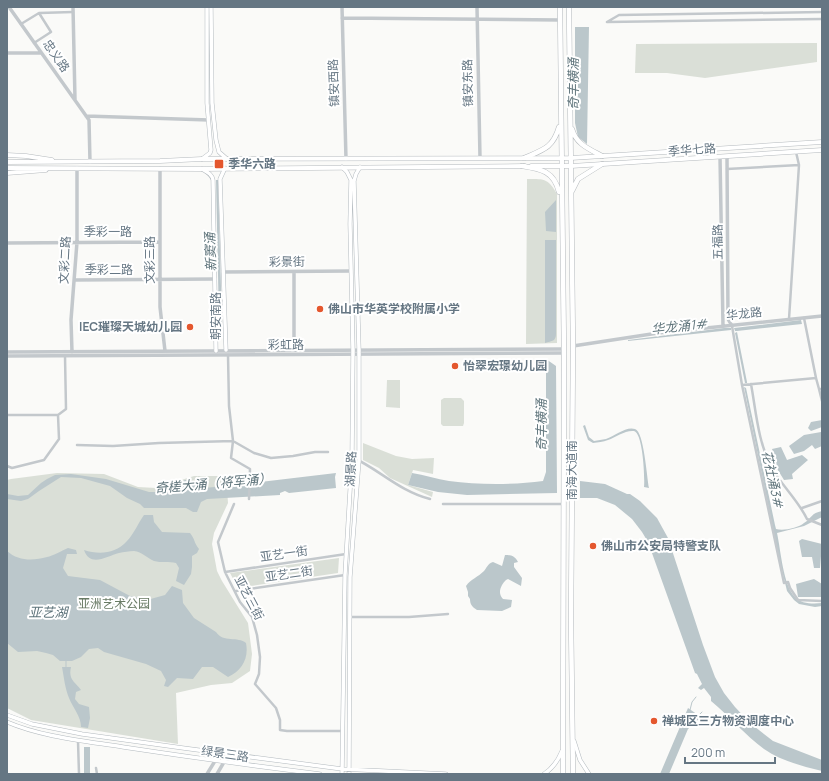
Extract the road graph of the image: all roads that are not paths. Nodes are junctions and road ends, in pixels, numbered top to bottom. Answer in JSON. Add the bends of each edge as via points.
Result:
{"nodes":[{"id":1,"x":9,"y":7,"type":"edge"},
{"id":2,"x":73,"y":7,"type":"edge"},
{"id":3,"x":207,"y":7,"type":"edge"},
{"id":4,"x":211,"y":7,"type":"edge"},
{"id":5,"x":342,"y":7,"type":"edge"},
{"id":6,"x":477,"y":7,"type":"edge"},
{"id":7,"x":560,"y":7,"type":"edge"},
{"id":8,"x":569,"y":7,"type":"edge"},
{"id":9,"x":73,"y":12,"type":"junction"},
{"id":10,"x":822,"y":12,"type":"edge"},
{"id":11,"x":39,"y":13,"type":"junction"},
{"id":12,"x":342,"y":18,"type":"junction"},
{"id":13,"x":477,"y":19,"type":"junction"},
{"id":14,"x":822,"y":19,"type":"edge"},
{"id":15,"x":560,"y":20,"type":"junction"},
{"id":16,"x":21,"y":24,"type":"junction"},
{"id":17,"x":34,"y":43,"type":"junction"},
{"id":18,"x":7,"y":53,"type":"edge"},
{"id":19,"x":41,"y":53,"type":"junction"},
{"id":20,"x":561,"y":80,"type":"junction"},
{"id":21,"x":570,"y":82,"type":"junction"},
{"id":22,"x":75,"y":101,"type":"junction"},
{"id":23,"x":86,"y":116,"type":"junction"},
{"id":24,"x":209,"y":120,"type":"junction"},
{"id":25,"x":561,"y":122,"type":"junction"},
{"id":26,"x":570,"y":122,"type":"junction"},
{"id":27,"x":822,"y":142,"type":"edge"},
{"id":28,"x":822,"y":150,"type":"edge"},
{"id":29,"x":796,"y":152,"type":"junction"},
{"id":30,"x":7,"y":155,"type":"edge"},
{"id":31,"x":602,"y":156,"type":"junction"},
{"id":32,"x":720,"y":157,"type":"junction"},
{"id":33,"x":727,"y":157,"type":"junction"},
{"id":34,"x":480,"y":158,"type":"junction"},
{"id":35,"x":524,"y":158,"type":"junction"},
{"id":36,"x":561,"y":158,"type":"junction"},
{"id":37,"x":570,"y":158,"type":"junction"},
{"id":38,"x":202,"y":159,"type":"junction"},
{"id":39,"x":227,"y":159,"type":"junction"},
{"id":40,"x":346,"y":159,"type":"junction"},
{"id":41,"x":7,"y":162,"type":"edge"},
{"id":42,"x":60,"y":162,"type":"junction"},
{"id":43,"x":90,"y":162,"type":"junction"},
{"id":44,"x":602,"y":164,"type":"junction"},
{"id":45,"x":799,"y":165,"type":"junction"},
{"id":46,"x":522,"y":166,"type":"junction"},
{"id":47,"x":561,"y":166,"type":"junction"},
{"id":48,"x":571,"y":166,"type":"junction"},
{"id":49,"x":342,"y":167,"type":"junction"},
{"id":50,"x":360,"y":167,"type":"junction"},
{"id":51,"x":7,"y":168,"type":"edge"},
{"id":52,"x":61,"y":168,"type":"junction"},
{"id":53,"x":77,"y":168,"type":"junction"},
{"id":54,"x":160,"y":168,"type":"junction"},
{"id":55,"x":225,"y":168,"type":"junction"},
{"id":56,"x":201,"y":169,"type":"junction"},
{"id":57,"x":727,"y":169,"type":"junction"},
{"id":58,"x":7,"y":174,"type":"edge"},
{"id":59,"x":213,"y":180,"type":"junction"},
{"id":60,"x":220,"y":181,"type":"junction"},
{"id":61,"x":571,"y":197,"type":"junction"},
{"id":62,"x":562,"y":201,"type":"junction"},
{"id":63,"x":77,"y":242,"type":"junction"},
{"id":64,"x":160,"y":242,"type":"junction"},
{"id":65,"x":7,"y":243,"type":"edge"},
{"id":66,"x":351,"y":271,"type":"junction"},
{"id":67,"x":223,"y":272,"type":"junction"},
{"id":68,"x":294,"y":272,"type":"junction"},
{"id":69,"x":161,"y":279,"type":"junction"},
{"id":70,"x":215,"y":279,"type":"junction"},
{"id":71,"x":75,"y":280,"type":"junction"},
{"id":72,"x":822,"y":316,"type":"edge"},
{"id":73,"x":804,"y":318,"type":"junction"},
{"id":74,"x":224,"y":319,"type":"junction"},
{"id":75,"x":789,"y":319,"type":"junction"},
{"id":76,"x":216,"y":321,"type":"junction"},
{"id":77,"x":723,"y":326,"type":"junction"},
{"id":78,"x":732,"y":326,"type":"junction"},
{"id":79,"x":573,"y":346,"type":"junction"},
{"id":80,"x":226,"y":350,"type":"junction"},
{"id":81,"x":294,"y":350,"type":"junction"},
{"id":82,"x":353,"y":350,"type":"junction"},
{"id":83,"x":359,"y":350,"type":"junction"},
{"id":84,"x":165,"y":351,"type":"junction"},
{"id":85,"x":216,"y":351,"type":"junction"},
{"id":86,"x":544,"y":351,"type":"junction"},
{"id":87,"x":564,"y":351,"type":"junction"},
{"id":88,"x":7,"y":352,"type":"edge"},
{"id":89,"x":72,"y":352,"type":"junction"},
{"id":90,"x":353,"y":354,"type":"junction"},
{"id":91,"x":359,"y":354,"type":"junction"},
{"id":92,"x":226,"y":355,"type":"junction"},
{"id":93,"x":7,"y":356,"type":"edge"},
{"id":94,"x":65,"y":356,"type":"junction"},
{"id":95,"x":816,"y":378,"type":"junction"},
{"id":96,"x":751,"y":384,"type":"junction"},
{"id":97,"x":744,"y":385,"type":"junction"},
{"id":98,"x":821,"y":389,"type":"edge"},
{"id":99,"x":822,"y":401,"type":"edge"},
{"id":100,"x":7,"y":415,"type":"edge"},
{"id":101,"x":58,"y":415,"type":"junction"},
{"id":102,"x":233,"y":441,"type":"junction"},
{"id":103,"x":77,"y":445,"type":"dead end"},
{"id":104,"x":328,"y":452,"type":"dead end"},
{"id":105,"x":352,"y":457,"type":"junction"},
{"id":106,"x":359,"y":460,"type":"junction"},
{"id":107,"x":7,"y":466,"type":"edge"},
{"id":108,"x":249,"y":498,"type":"dead end"},
{"id":109,"x":430,"y":499,"type":"dead end"},
{"id":110,"x":822,"y":501,"type":"edge"},
{"id":111,"x":234,"y":504,"type":"dead end"},
{"id":112,"x":443,"y":504,"type":"dead end"},
{"id":113,"x":563,"y":504,"type":"junction"},
{"id":114,"x":802,"y":508,"type":"junction"},
{"id":115,"x":822,"y":525,"type":"edge"},
{"id":116,"x":346,"y":554,"type":"junction"},
{"id":117,"x":225,"y":572,"type":"junction"},
{"id":118,"x":345,"y":575,"type":"junction"},
{"id":119,"x":236,"y":591,"type":"junction"},
{"id":120,"x":822,"y":601,"type":"edge"},
{"id":121,"x":448,"y":614,"type":"dead end"},
{"id":122,"x":350,"y":617,"type":"junction"},
{"id":123,"x":7,"y":715,"type":"edge"},
{"id":124,"x":7,"y":722,"type":"edge"},
{"id":125,"x":342,"y":731,"type":"junction"},
{"id":126,"x":573,"y":739,"type":"junction"},
{"id":127,"x":78,"y":740,"type":"junction"},
{"id":128,"x":563,"y":750,"type":"junction"},
{"id":129,"x":215,"y":761,"type":"junction"},
{"id":130,"x":224,"y":762,"type":"junction"},
{"id":131,"x":96,"y":768,"type":"dead end"},
{"id":132,"x":342,"y":772,"type":"edge"},
{"id":133,"x":349,"y":772,"type":"edge"},
{"id":134,"x":79,"y":774,"type":"edge"},
{"id":135,"x":96,"y":774,"type":"edge"},
{"id":136,"x":207,"y":774,"type":"edge"},
{"id":137,"x":217,"y":774,"type":"edge"},
{"id":138,"x":320,"y":774,"type":"edge"},
{"id":139,"x":446,"y":774,"type":"edge"},
{"id":140,"x":544,"y":774,"type":"edge"},
{"id":141,"x":563,"y":774,"type":"edge"},
{"id":142,"x":573,"y":774,"type":"edge"},
{"id":143,"x":589,"y":774,"type":"edge"}],
"edges":[{"from":1,"to":16,"type":"street","name":"忠义路"},
{"from":2,"to":9,"type":"street"},
{"from":3,"to":24,"type":"main road"},
{"from":4,"to":39,"type":"main road","via":[[212,103],[216,140],[220,152]]},
{"from":5,"to":12,"type":"street","name":"镇安西路"},
{"from":6,"to":13,"type":"street","name":"镇安东路"},
{"from":7,"to":15,"type":"highway","name":"南海大道南"},
{"from":8,"to":21,"type":"highway","name":"南海大道南"},
{"from":9,"to":11,"type":"street"},
{"from":9,"to":22,"type":"street"},
{"from":10,"to":14,"type":"street","via":[[619,15],[607,22]]},
{"from":11,"to":16,"type":"street"},
{"from":11,"to":17,"type":"street","via":[[51,32]]},
{"from":12,"to":13,"type":"street"},
{"from":12,"to":40,"type":"street","name":"镇安西路"},
{"from":13,"to":15,"type":"street"},
{"from":13,"to":34,"type":"street","name":"镇安东路"},
{"from":15,"to":20,"type":"highway","name":"南海大道南"},
{"from":16,"to":17,"type":"street","name":"忠义路"},
{"from":17,"to":19,"type":"street","name":"忠义路"},
{"from":18,"to":19,"type":"street"},
{"from":19,"to":22,"type":"street","name":"忠义路"},
{"from":20,"to":21,"type":"highway"},
{"from":20,"to":25,"type":"highway","name":"南海大道南"},
{"from":21,"to":26,"type":"highway","name":"南海大道南"},
{"from":22,"to":23,"type":"street","name":"忠义路"},
{"from":23,"to":24,"type":"street"},
{"from":23,"to":43,"type":"street","name":"忠义路","via":[[89,120]]},
{"from":24,"to":38,"type":"main road","via":[[211,150]]},
{"from":25,"to":35,"type":"highway","via":[[553,143]]},
{"from":25,"to":36,"type":"highway","name":"南海大道南"},
{"from":26,"to":31,"type":"highway","via":[[576,139]]},
{"from":26,"to":37,"type":"highway","name":"南海大道南"},
{"from":27,"to":31,"type":"main road","name":"季华七路"},
{"from":28,"to":29,"type":"main road","name":"季华七路"},
{"from":29,"to":33,"type":"main road","name":"季华七路"},
{"from":29,"to":45,"type":"street"},
{"from":30,"to":42,"type":"main road"},
{"from":31,"to":37,"type":"main road","name":"季华七路"},
{"from":32,"to":33,"type":"main road","name":"季华七路"},
{"from":32,"to":44,"type":"main road","name":"季华七路"},
{"from":32,"to":77,"type":"street","name":"五福路"},
{"from":33,"to":57,"type":"street","name":"五福路"},
{"from":34,"to":35,"type":"main road"},
{"from":34,"to":40,"type":"main road"},
{"from":35,"to":36,"type":"main road"},
{"from":36,"to":37,"type":"main road","name":"季华七路"},
{"from":36,"to":47,"type":"highway","name":"南海大道南"},
{"from":37,"to":48,"type":"highway","name":"南海大道南"},
{"from":38,"to":39,"type":"main road"},
{"from":38,"to":43,"type":"main road"},
{"from":39,"to":40,"type":"main road"},
{"from":41,"to":42,"type":"main road"},
{"from":42,"to":43,"type":"main road"},
{"from":44,"to":48,"type":"main road","name":"季华七路"},
{"from":44,"to":61,"type":"highway","via":[[578,179]]},
{"from":45,"to":57,"type":"street"},
{"from":45,"to":75,"type":"street"},
{"from":46,"to":47,"type":"main road"},
{"from":46,"to":50,"type":"main road"},
{"from":46,"to":62,"type":"highway","via":[[541,169],[553,178]]},
{"from":47,"to":48,"type":"main road"},
{"from":47,"to":62,"type":"highway","name":"南海大道南"},
{"from":48,"to":61,"type":"highway","name":"南海大道南"},
{"from":49,"to":50,"type":"main road"},
{"from":49,"to":55,"type":"main road"},
{"from":49,"to":66,"type":"main road","name":"湖景路","via":[[350,180]]},
{"from":50,"to":83,"type":"main road","name":"湖景路","via":[[354,181]]},
{"from":51,"to":52,"type":"main road"},
{"from":52,"to":53,"type":"main road"},
{"from":52,"to":58,"type":"main road"},
{"from":53,"to":54,"type":"main road"},
{"from":53,"to":63,"type":"street","name":"文彩二路"},
{"from":54,"to":56,"type":"main road"},
{"from":54,"to":64,"type":"street","name":"文彩三路"},
{"from":55,"to":56,"type":"main road"},
{"from":55,"to":60,"type":"main road","name":"朝安南路"},
{"from":56,"to":59,"type":"main road","via":[[209,173]]},
{"from":57,"to":78,"type":"street","name":"五福路","via":[[728,319]]},
{"from":59,"to":60,"type":"main road","via":[[217,176],[220,177]]},
{"from":59,"to":70,"type":"main road","name":"朝安南路"},
{"from":60,"to":67,"type":"main road","name":"朝安南路"},
{"from":61,"to":79,"type":"highway","name":"南海大道南"},
{"from":62,"to":87,"type":"highway","name":"南海大道南"},
{"from":63,"to":64,"type":"street","name":"季彩一路"},
{"from":63,"to":65,"type":"street","name":"季彩一路"},
{"from":63,"to":71,"type":"street","name":"文彩二路"},
{"from":64,"to":69,"type":"street","name":"文彩三路"},
{"from":66,"to":68,"type":"street","name":"彩景街"},
{"from":66,"to":82,"type":"main road","name":"湖景路"},
{"from":67,"to":68,"type":"street","name":"彩景街"},
{"from":67,"to":74,"type":"main road","name":"朝安南路"},
{"from":68,"to":81,"type":"street"},
{"from":69,"to":70,"type":"street","name":"季彩二路"},
{"from":69,"to":71,"type":"street","name":"季彩二路"},
{"from":69,"to":84,"type":"street","name":"文彩三路","via":[[160,307]]},
{"from":70,"to":76,"type":"main road","name":"朝安南路"},
{"from":71,"to":89,"type":"street","name":"文彩二路","via":[[71,320]]},
{"from":72,"to":73,"type":"street","name":"华龙路"},
{"from":73,"to":75,"type":"street","name":"华龙路"},
{"from":73,"to":95,"type":"street"},
{"from":74,"to":76,"type":"main road","via":[[221,325]]},
{"from":74,"to":80,"type":"main road","name":"朝安南路"},
{"from":75,"to":78,"type":"street","name":"华龙路"},
{"from":76,"to":85,"type":"main road","name":"朝安南路"},
{"from":77,"to":78,"type":"street","name":"华龙路"},
{"from":77,"to":79,"type":"street","name":"华龙路"},
{"from":78,"to":97,"type":"street"},
{"from":79,"to":126,"type":"highway","name":"南海大道南"},
{"from":80,"to":81,"type":"street","name":"彩虹路"},
{"from":80,"to":85,"type":"street","name":"彩虹路"},
{"from":80,"to":92,"type":"street"},
{"from":81,"to":82,"type":"street","name":"彩虹路"},
{"from":82,"to":83,"type":"street","name":"彩虹路"},
{"from":82,"to":90,"type":"main road","name":"湖景路"},
{"from":83,"to":86,"type":"street","name":"彩虹路"},
{"from":83,"to":91,"type":"main road","name":"湖景路"},
{"from":84,"to":85,"type":"street","name":"彩虹路"},
{"from":84,"to":89,"type":"street","name":"彩虹路"},
{"from":85,"to":92,"type":"street"},
{"from":86,"to":87,"type":"street","name":"彩虹路"},
{"from":86,"to":91,"type":"street","name":"彩虹路"},
{"from":87,"to":113,"type":"highway","name":"南海大道南"},
{"from":88,"to":89,"type":"street","name":"彩虹路"},
{"from":90,"to":91,"type":"street","name":"彩虹路"},
{"from":90,"to":92,"type":"street","name":"彩虹路"},
{"from":90,"to":105,"type":"main road","name":"湖景路"},
{"from":91,"to":106,"type":"main road","name":"湖景路"},
{"from":92,"to":94,"type":"street","name":"彩虹路"},
{"from":92,"to":102,"type":"street"},
{"from":93,"to":94,"type":"street","name":"彩虹路"},
{"from":94,"to":101,"type":"street","via":[[66,408]]},
{"from":95,"to":96,"type":"street"},
{"from":95,"to":98,"type":"street"},
{"from":96,"to":97,"type":"street"},
{"from":96,"to":114,"type":"street","via":[[762,441],[772,468]]},
{"from":97,"to":120,"type":"street","via":[[786,583],[788,582],[798,600]]},
{"from":98,"to":99,"type":"street"},
{"from":100,"to":101,"type":"street"},
{"from":101,"to":107,"type":"street","via":[[59,439],[44,460],[12,468]]},
{"from":102,"to":103,"type":"street"},
{"from":102,"to":104,"type":"street","via":[[254,453],[271,458]]},
{"from":102,"to":108,"type":"street","via":[[231,458],[250,469]]},
{"from":105,"to":106,"type":"street"},
{"from":105,"to":116,"type":"main road","name":"湖景路"},
{"from":106,"to":109,"type":"street","via":[[402,488]]},
{"from":106,"to":122,"type":"main road","name":"湖景路","via":[[350,578]]},
{"from":110,"to":114,"type":"street"},
{"from":111,"to":117,"type":"street","name":"亚艺三街","via":[[218,542]]},
{"from":112,"to":113,"type":"street"},
{"from":113,"to":128,"type":"highway","name":"南海大道南"},
{"from":114,"to":115,"type":"street","via":[[807,519]]},
{"from":116,"to":117,"type":"street","name":"亚艺一街"},
{"from":116,"to":118,"type":"main road","name":"湖景路"},
{"from":117,"to":119,"type":"street","name":"亚艺三街"},
{"from":118,"to":119,"type":"street","name":"亚艺二街"},
{"from":118,"to":125,"type":"main road","name":"湖景路"},
{"from":119,"to":125,"type":"street","name":"亚艺三街","via":[[240,602],[252,617],[257,635],[260,657],[259,674],[255,684],[276,708],[280,730]]},
{"from":121,"to":122,"type":"street"},
{"from":122,"to":133,"type":"main road","name":"湖景路"},
{"from":123,"to":132,"type":"main road","name":"绿景三路","via":[[32,724],[82,734]]},
{"from":124,"to":127,"type":"main road","name":"绿景三路","via":[[30,730]]},
{"from":125,"to":132,"type":"main road","name":"湖景路"},
{"from":126,"to":142,"type":"highway","name":"南海大道南"},
{"from":126,"to":143,"type":"main road","via":[[580,760]]},
{"from":127,"to":129,"type":"main road","name":"绿景三路"},
{"from":127,"to":134,"type":"street"},
{"from":128,"to":140,"type":"main road","via":[[558,761]]},
{"from":128,"to":141,"type":"highway","name":"南海大道南"},
{"from":129,"to":130,"type":"main road","name":"绿景三路"},
{"from":129,"to":136,"type":"street"},
{"from":130,"to":137,"type":"street"},
{"from":130,"to":138,"type":"main road","name":"绿景三路"},
{"from":131,"to":135,"type":"street"},
{"from":132,"to":133,"type":"main road","name":"绿景三路"},
{"from":133,"to":139,"type":"main road","name":"绿景三路"}]}
